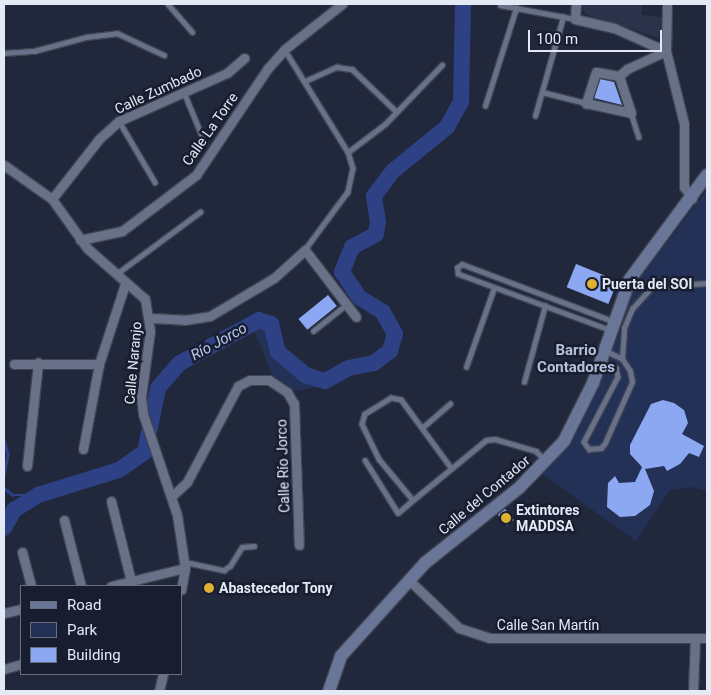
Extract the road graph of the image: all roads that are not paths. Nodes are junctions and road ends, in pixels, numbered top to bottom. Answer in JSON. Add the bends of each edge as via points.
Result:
{"nodes":[{"id":1,"x":168,"y":4,"type":"edge"},
{"id":2,"x":342,"y":4,"type":"edge"},
{"id":3,"x":576,"y":4,"type":"edge"},
{"id":4,"x":666,"y":4,"type":"edge"},
{"id":5,"x":500,"y":5,"type":"edge"},
{"id":6,"x":516,"y":8,"type":"junction"},
{"id":7,"x":563,"y":17,"type":"junction"},
{"id":8,"x":575,"y":19,"type":"junction"},
{"id":9,"x":192,"y":32,"type":"dead end"},
{"id":10,"x":666,"y":51,"type":"junction"},
{"id":11,"x":4,"y":53,"type":"edge"},
{"id":12,"x":164,"y":55,"type":"dead end"},
{"id":13,"x":288,"y":55,"type":"dead end"},
{"id":14,"x":244,"y":58,"type":"dead end"},
{"id":15,"x":442,"y":65,"type":"dead end"},
{"id":16,"x":619,"y":76,"type":"junction"},
{"id":17,"x":305,"y":81,"type":"junction"},
{"id":18,"x":184,"y":92,"type":"junction"},
{"id":19,"x":542,"y":92,"type":"junction"},
{"id":20,"x":586,"y":102,"type":"junction"},
{"id":21,"x":485,"y":106,"type":"dead end"},
{"id":22,"x":397,"y":112,"type":"junction"},
{"id":23,"x":631,"y":113,"type":"junction"},
{"id":24,"x":535,"y":116,"type":"dead end"},
{"id":25,"x":119,"y":121,"type":"junction"},
{"id":26,"x":638,"y":137,"type":"dead end"},
{"id":27,"x":205,"y":142,"type":"dead end"},
{"id":28,"x":348,"y":152,"type":"junction"},
{"id":29,"x":4,"y":165,"type":"edge"},
{"id":30,"x":707,"y":175,"type":"edge"},
{"id":31,"x":155,"y":182,"type":"dead end"},
{"id":32,"x":692,"y":198,"type":"junction"},
{"id":33,"x":52,"y":199,"type":"junction"},
{"id":34,"x":200,"y":212,"type":"dead end"},
{"id":35,"x":80,"y":240,"type":"junction"},
{"id":36,"x":305,"y":250,"type":"junction"},
{"id":37,"x":115,"y":275,"type":"junction"},
{"id":38,"x":630,"y":280,"type":"junction"},
{"id":39,"x":125,"y":284,"type":"junction"},
{"id":40,"x":707,"y":284,"type":"edge"},
{"id":41,"x":652,"y":287,"type":"junction"},
{"id":42,"x":494,"y":288,"type":"junction"},
{"id":43,"x":707,"y":291,"type":"edge"},
{"id":44,"x":346,"y":304,"type":"junction"},
{"id":45,"x":545,"y":306,"type":"junction"},
{"id":46,"x":356,"y":317,"type":"dead end"},
{"id":47,"x":151,"y":318,"type":"junction"},
{"id":48,"x":611,"y":326,"type":"junction"},
{"id":49,"x":313,"y":331,"type":"dead end"},
{"id":50,"x":602,"y":355,"type":"junction"},
{"id":51,"x":622,"y":359,"type":"junction"},
{"id":52,"x":38,"y":363,"type":"junction"},
{"id":53,"x":14,"y":364,"type":"dead end"},
{"id":54,"x":99,"y":364,"type":"junction"},
{"id":55,"x":466,"y":367,"type":"dead end"},
{"id":56,"x":524,"y":382,"type":"dead end"},
{"id":57,"x":450,"y":404,"type":"dead end"},
{"id":58,"x":422,"y":428,"type":"junction"},
{"id":59,"x":83,"y":449,"type":"dead end"},
{"id":60,"x":365,"y":460,"type":"dead end"},
{"id":61,"x":547,"y":461,"type":"junction"},
{"id":62,"x":27,"y":466,"type":"dead end"},
{"id":63,"x":450,"y":467,"type":"junction"},
{"id":64,"x":172,"y":496,"type":"junction"},
{"id":65,"x":412,"y":500,"type":"junction"},
{"id":66,"x":111,"y":501,"type":"dead end"},
{"id":67,"x":64,"y":520,"type":"dead end"},
{"id":68,"x":299,"y":545,"type":"dead end"},
{"id":69,"x":254,"y":546,"type":"dead end"},
{"id":70,"x":22,"y":552,"type":"dead end"},
{"id":71,"x":185,"y":565,"type":"junction"},
{"id":72,"x":410,"y":580,"type":"junction"},
{"id":73,"x":131,"y":581,"type":"junction"},
{"id":74,"x":31,"y":585,"type":"edge"},
{"id":75,"x":81,"y":585,"type":"edge"},
{"id":76,"x":114,"y":585,"type":"edge"},
{"id":77,"x":182,"y":585,"type":"edge"},
{"id":78,"x":20,"y":608,"type":"edge"},
{"id":79,"x":4,"y":613,"type":"edge"},
{"id":80,"x":694,"y":638,"type":"junction"},
{"id":81,"x":707,"y":638,"type":"edge"},
{"id":82,"x":20,"y":664,"type":"edge"},
{"id":83,"x":4,"y":669,"type":"edge"},
{"id":84,"x":163,"y":675,"type":"edge"},
{"id":85,"x":159,"y":691,"type":"edge"},
{"id":86,"x":329,"y":691,"type":"edge"},
{"id":87,"x":693,"y":691,"type":"edge"}],
"edges":[{"from":1,"to":9,"type":"lane"},
{"from":2,"to":35,"type":"street","name":"Calle La Torre","via":[[285,49],[268,68],[196,175],[122,231]]},
{"from":3,"to":8,"type":"street"},
{"from":4,"to":10,"type":"street"},
{"from":5,"to":6,"type":"lane"},
{"from":6,"to":7,"type":"lane"},
{"from":6,"to":21,"type":"lane"},
{"from":7,"to":8,"type":"lane"},
{"from":7,"to":19,"type":"lane"},
{"from":8,"to":10,"type":"street","via":[[614,28]]},
{"from":10,"to":16,"type":"street"},
{"from":10,"to":32,"type":"street","via":[[684,124],[684,187]]},
{"from":11,"to":12,"type":"lane","via":[[34,51],[86,37],[117,33]]},
{"from":13,"to":17,"type":"lane"},
{"from":14,"to":18,"type":"street","name":"Calle Zumbado","via":[[226,73]]},
{"from":15,"to":22,"type":"lane"},
{"from":16,"to":20,"type":"street","via":[[596,72]]},
{"from":16,"to":23,"type":"street"},
{"from":17,"to":22,"type":"lane","via":[[337,66],[352,69]]},
{"from":17,"to":28,"type":"lane"},
{"from":18,"to":25,"type":"street","name":"Calle Zumbado"},
{"from":18,"to":27,"type":"lane"},
{"from":19,"to":20,"type":"lane"},
{"from":19,"to":24,"type":"lane"},
{"from":20,"to":23,"type":"street"},
{"from":22,"to":28,"type":"lane"},
{"from":23,"to":26,"type":"lane"},
{"from":25,"to":31,"type":"lane"},
{"from":25,"to":33,"type":"street","name":"Calle Zumbado","via":[[99,139]]},
{"from":28,"to":36,"type":"lane","via":[[354,175],[348,192]]},
{"from":29,"to":33,"type":"street","name":"Calle Naranjo"},
{"from":30,"to":32,"type":"street","name":"Calle del Contador"},
{"from":32,"to":38,"type":"street","name":"Calle del Contador","via":[[646,254]]},
{"from":33,"to":35,"type":"street","name":"Calle Naranjo"},
{"from":34,"to":37,"type":"lane"},
{"from":35,"to":37,"type":"street","name":"Calle Naranjo"},
{"from":36,"to":44,"type":"street"},
{"from":36,"to":47,"type":"street","via":[[274,278],[210,316],[185,320]]},
{"from":37,"to":39,"type":"street","name":"Calle Naranjo"},
{"from":38,"to":41,"type":"lane"},
{"from":38,"to":48,"type":"street","name":"Calle del Contador"},
{"from":39,"to":47,"type":"street","name":"Calle Naranjo","via":[[145,299]]},
{"from":39,"to":54,"type":"street"},
{"from":40,"to":41,"type":"lane"},
{"from":40,"to":43,"type":"lane"},
{"from":41,"to":51,"type":"lane","via":[[632,309],[624,328]]},
{"from":42,"to":45,"type":"lane"},
{"from":42,"to":48,"type":"lane","via":[[458,274],[457,268],[462,264]]},
{"from":42,"to":55,"type":"lane"},
{"from":44,"to":46,"type":"street"},
{"from":44,"to":49,"type":"lane"},
{"from":45,"to":48,"type":"lane"},
{"from":45,"to":56,"type":"lane"},
{"from":47,"to":64,"type":"street","name":"Calle Naranjo","via":[[141,397],[143,414]]},
{"from":48,"to":50,"type":"street","name":"Calle del Contador"},
{"from":50,"to":51,"type":"lane"},
{"from":50,"to":51,"type":"lane","via":[[616,368],[618,377],[584,442],[594,449],[605,443],[632,382],[630,371]]},
{"from":50,"to":61,"type":"street","name":"Calle del Contador","via":[[564,441]]},
{"from":52,"to":53,"type":"street"},
{"from":52,"to":54,"type":"street"},
{"from":52,"to":62,"type":"street"},
{"from":54,"to":59,"type":"street"},
{"from":57,"to":58,"type":"lane"},
{"from":58,"to":63,"type":"lane"},
{"from":58,"to":65,"type":"lane","via":[[396,398],[363,418],[366,434],[379,459]]},
{"from":60,"to":65,"type":"lane","via":[[398,513]]},
{"from":61,"to":63,"type":"lane","via":[[536,451],[490,439]]},
{"from":61,"to":72,"type":"street","name":"Calle del Contador","via":[[519,488],[425,563]]},
{"from":63,"to":65,"type":"lane"},
{"from":64,"to":68,"type":"street","name":"Calle Río Jorco","via":[[187,482],[238,386],[250,380],[269,380],[287,392],[294,404]]},
{"from":64,"to":71,"type":"street","name":"Calle Naranjo"},
{"from":66,"to":73,"type":"street"},
{"from":67,"to":75,"type":"street"},
{"from":69,"to":71,"type":"lane","via":[[242,547],[224,570]]},
{"from":70,"to":74,"type":"street"},
{"from":71,"to":73,"type":"street"},
{"from":71,"to":77,"type":"street","name":"Calle Naranjo"},
{"from":72,"to":80,"type":"street","name":"Calle San Martín","via":[[459,628],[474,636]]},
{"from":72,"to":86,"type":"street","name":"Calle del Contador","via":[[341,656]]},
{"from":73,"to":76,"type":"street"},
{"from":78,"to":79,"type":"street"},
{"from":80,"to":81,"type":"street","name":"Calle San Martín"},
{"from":80,"to":87,"type":"street"},
{"from":82,"to":83,"type":"street"},
{"from":84,"to":85,"type":"street"}]}
